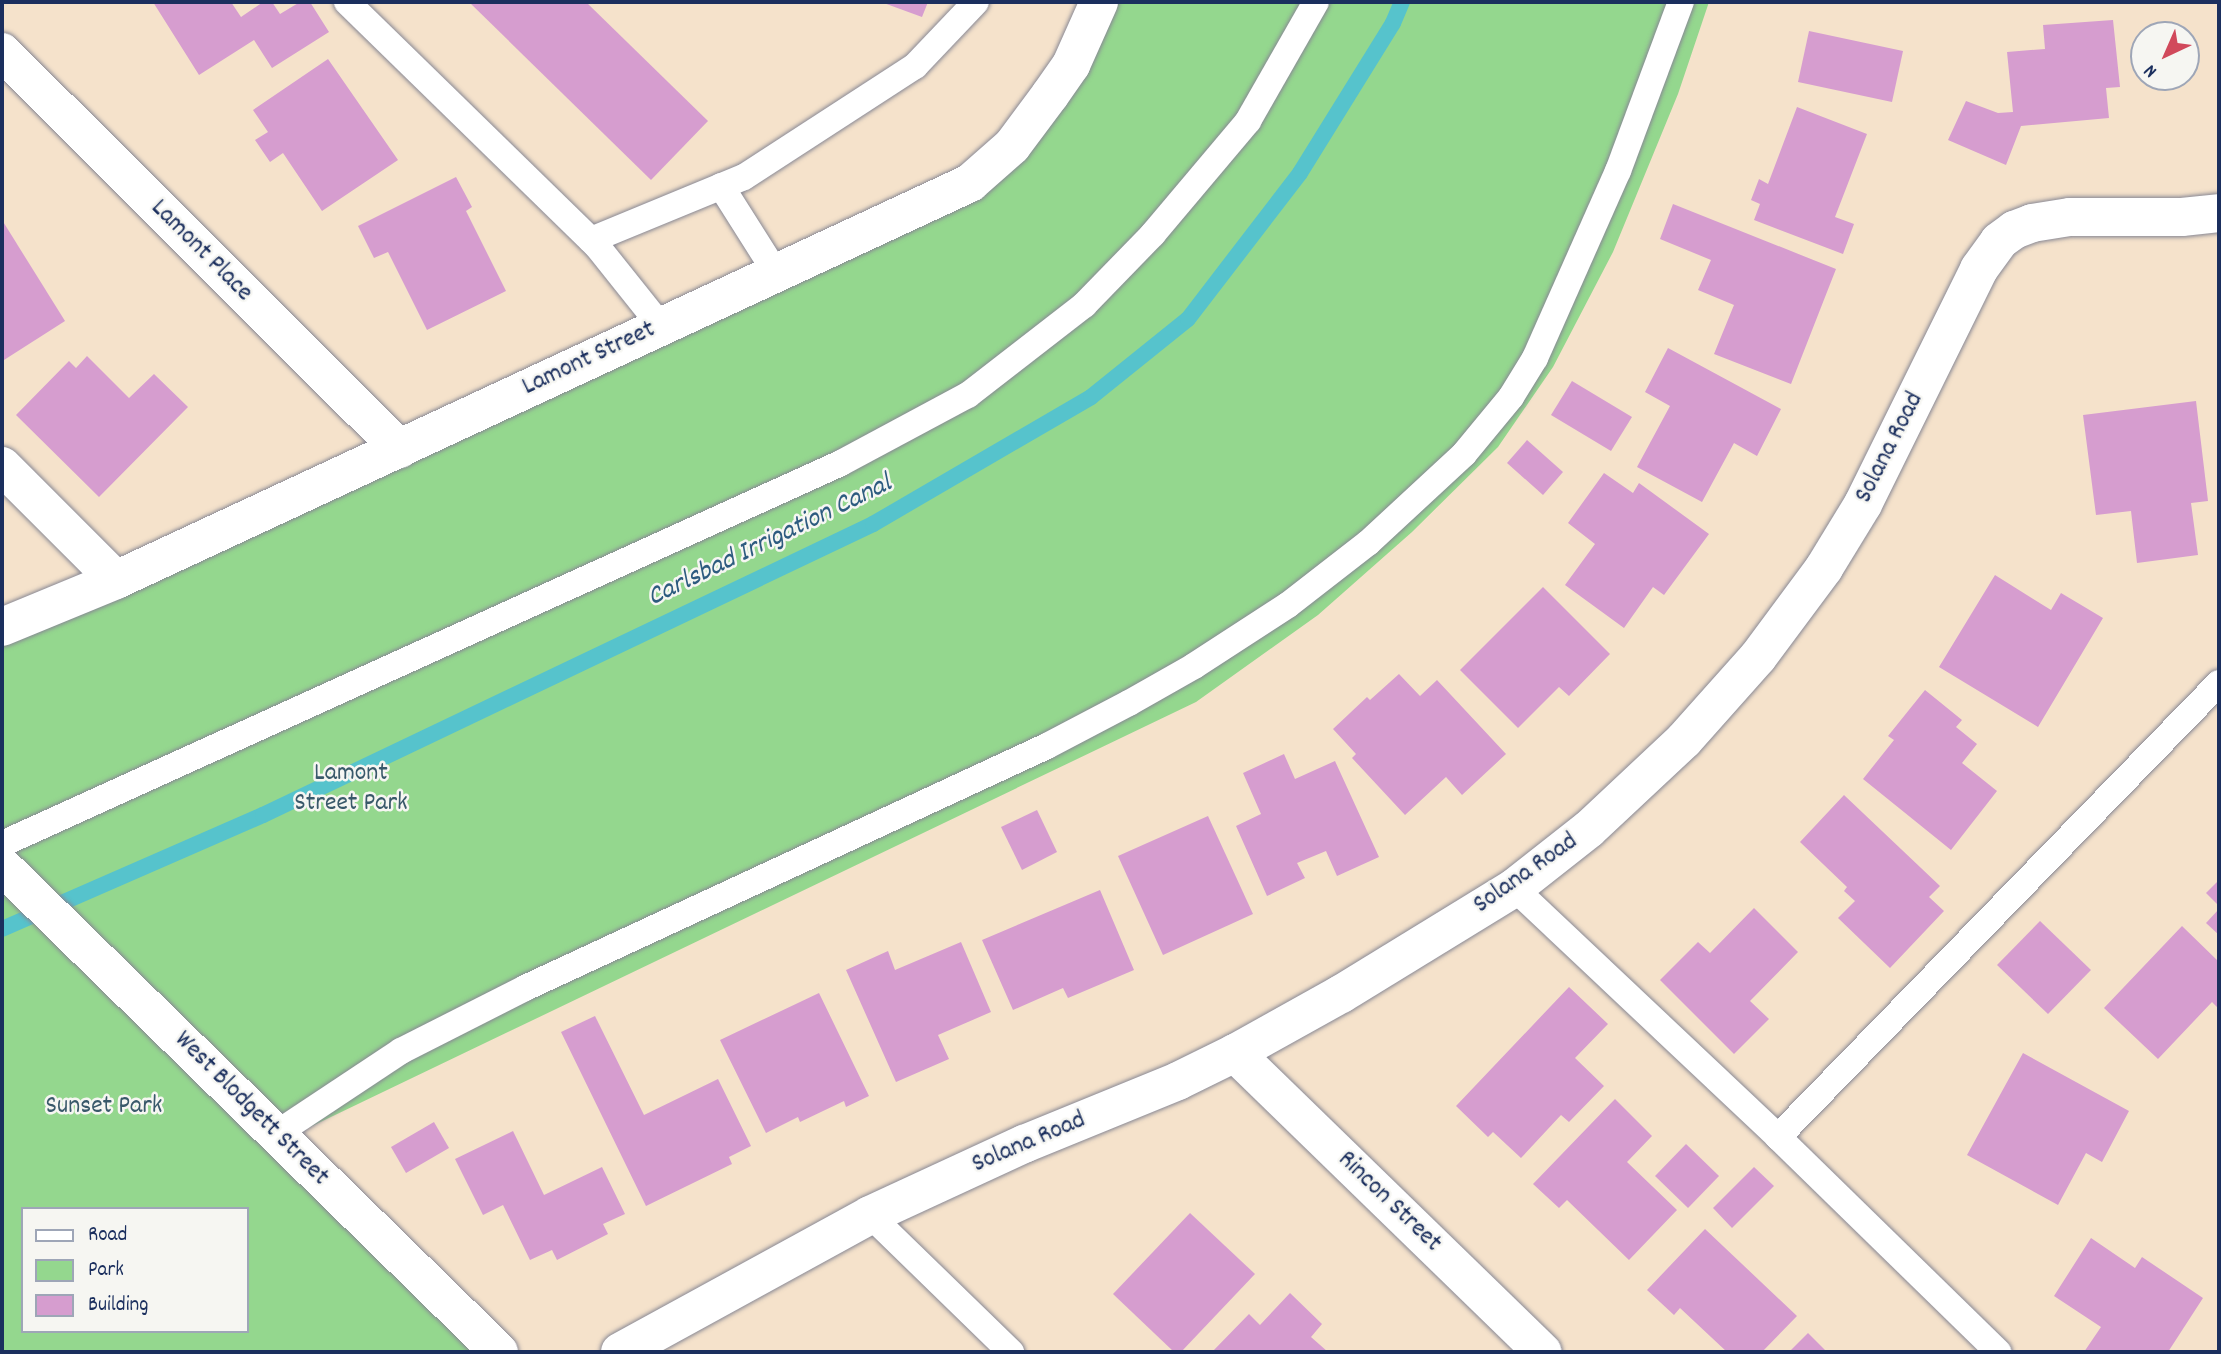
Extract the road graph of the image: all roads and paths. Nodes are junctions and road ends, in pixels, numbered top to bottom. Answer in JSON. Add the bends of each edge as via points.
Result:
{"nodes":[{"id":1,"x":347,"y":2,"type":"edge"},
{"id":2,"x":976,"y":2,"type":"edge"},
{"id":3,"x":1099,"y":2,"type":"edge"},
{"id":4,"x":1316,"y":2,"type":"edge"},
{"id":5,"x":1681,"y":2,"type":"edge"},
{"id":6,"x":2,"y":52,"type":"edge"},
{"id":7,"x":721,"y":186,"type":"junction"},
{"id":8,"x":2219,"y":212,"type":"edge"},
{"id":9,"x":591,"y":240,"type":"junction"},
{"id":10,"x":776,"y":273,"type":"junction"},
{"id":11,"x":660,"y":325,"type":"junction"},
{"id":12,"x":400,"y":449,"type":"junction"},
{"id":13,"x":2,"y":466,"type":"edge"},
{"id":14,"x":116,"y":580,"type":"junction"},
{"id":15,"x":2,"y":627,"type":"edge"},
{"id":16,"x":2219,"y":683,"type":"edge"},
{"id":17,"x":5,"y":862,"type":"edge"},
{"id":18,"x":1514,"y":888,"type":"junction"},
{"id":19,"x":1235,"y":1053,"type":"junction"},
{"id":20,"x":276,"y":1134,"type":"junction"},
{"id":21,"x":1778,"y":1137,"type":"junction"},
{"id":22,"x":870,"y":1215,"type":"junction"},
{"id":23,"x":499,"y":1352,"type":"edge"},
{"id":24,"x":620,"y":1352,"type":"edge"},
{"id":25,"x":1011,"y":1352,"type":"edge"},
{"id":26,"x":1544,"y":1352,"type":"edge"},
{"id":27,"x":1998,"y":1352,"type":"edge"}],
"edges":[{"from":1,"to":9,"type":"lane"},
{"from":2,"to":7,"type":"lane","via":[[915,66],[744,177]]},
{"from":3,"to":10,"type":"street","name":"Lamont Street","via":[[1071,65],[1050,95],[1012,146],[970,183]]},
{"from":4,"to":17,"type":"lane","via":[[1248,121],[1153,234],[1084,305],[968,395],[841,463]]},
{"from":5,"to":20,"type":"lane","via":[[1618,171],[1535,358],[1511,397],[1464,454],[1368,543],[1288,605],[1129,703],[1047,746],[525,988],[401,1051]]},
{"from":6,"to":12,"type":"street","name":"Lamont Place"},
{"from":7,"to":9,"type":"lane"},
{"from":7,"to":10,"type":"lane"},
{"from":8,"to":18,"type":"street","name":"Solana Road","via":[[2182,217],[2070,217],[2032,223],[1999,240],[1979,269],[1863,504],[1824,568],[1758,657],[1675,749],[1589,829]]},
{"from":9,"to":11,"type":"lane"},
{"from":10,"to":11,"type":"street","name":"Lamont Street"},
{"from":11,"to":12,"type":"street","name":"Lamont Street"},
{"from":12,"to":14,"type":"street","name":"Lamont Street"},
{"from":13,"to":14,"type":"street"},
{"from":14,"to":15,"type":"street","name":"Lamont Street"},
{"from":16,"to":21,"type":"lane"},
{"from":17,"to":20,"type":"street","name":"West Blodgett Street"},
{"from":18,"to":19,"type":"street","name":"Solana Road"},
{"from":18,"to":21,"type":"lane"},
{"from":19,"to":22,"type":"street","name":"Solana Road"},
{"from":19,"to":26,"type":"street","name":"Rincon Street"},
{"from":20,"to":23,"type":"street","name":"West Blodgett Street"},
{"from":21,"to":27,"type":"lane"},
{"from":22,"to":24,"type":"street","name":"Solana Road"},
{"from":22,"to":25,"type":"lane"}]}
